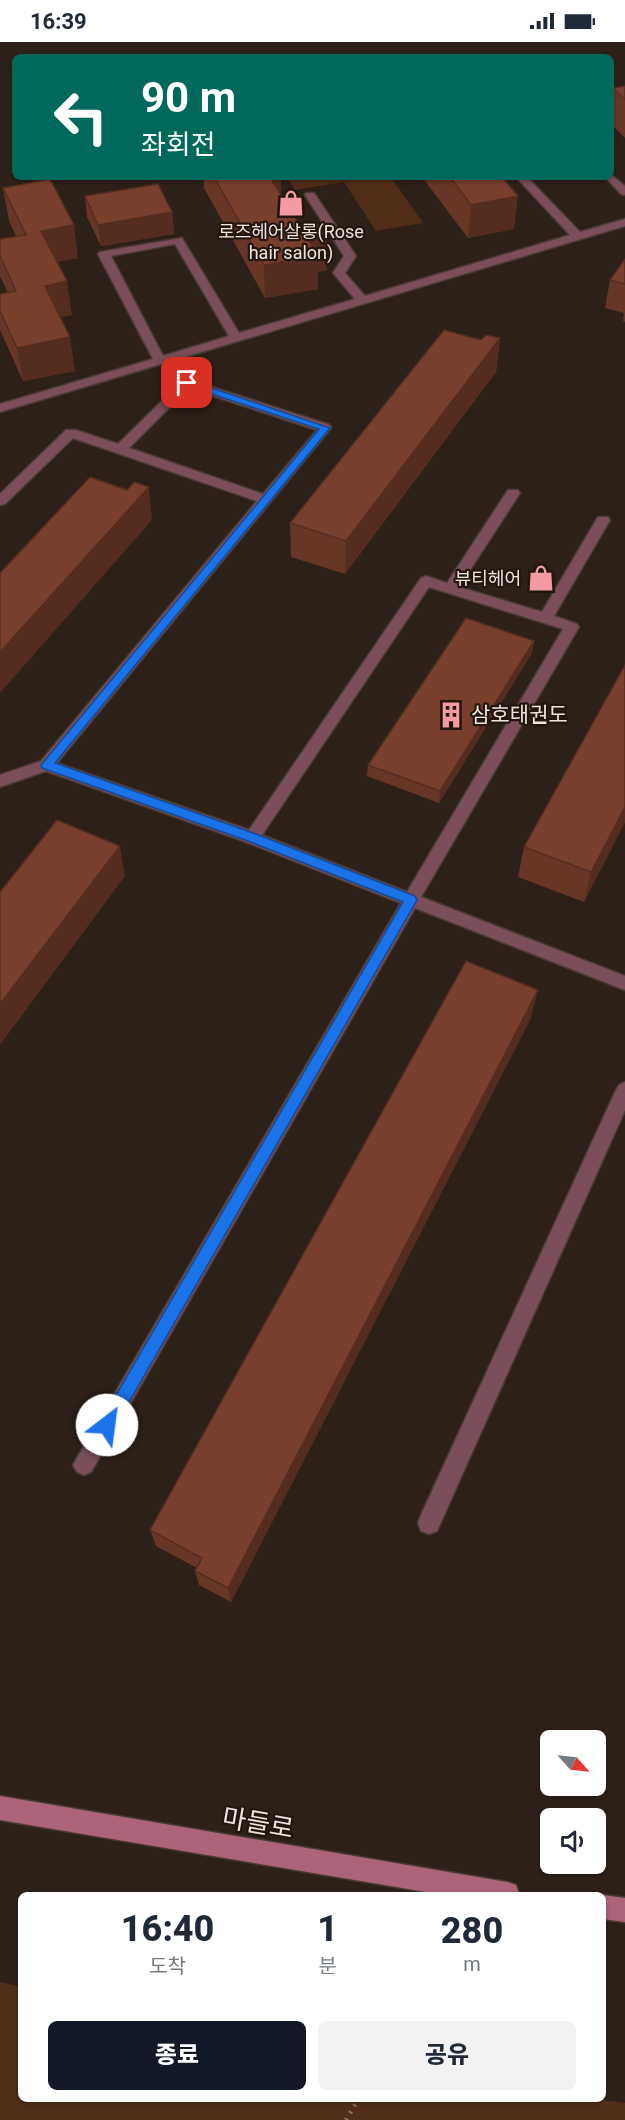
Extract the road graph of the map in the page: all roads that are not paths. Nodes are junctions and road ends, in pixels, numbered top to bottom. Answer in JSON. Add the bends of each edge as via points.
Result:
{"nodes":[{"id":1,"x":524,"y":180,"type":"edge"},
{"id":2,"x":613,"y":180,"type":"edge"},
{"id":3,"x":625,"y":192,"type":"edge"},
{"id":4,"x":310,"y":195,"type":"dead end"},
{"id":5,"x":625,"y":222,"type":"edge"},
{"id":6,"x":578,"y":236,"type":"junction"},
{"id":7,"x":362,"y":300,"type":"junction"},
{"id":8,"x":236,"y":338,"type":"junction"},
{"id":9,"x":160,"y":361,"type":"junction"},
{"id":10,"x":0,"y":408,"type":"edge"},
{"id":11,"x":120,"y":449,"type":"junction"},
{"id":12,"x":513,"y":493,"type":"dead end"},
{"id":13,"x":266,"y":499,"type":"junction"},
{"id":14,"x":0,"y":501,"type":"edge"},
{"id":15,"x":603,"y":520,"type":"dead end"},
{"id":16,"x":451,"y":588,"type":"junction"},
{"id":17,"x":545,"y":619,"type":"junction"},
{"id":18,"x":46,"y":765,"type":"junction"},
{"id":19,"x":0,"y":781,"type":"edge"},
{"id":20,"x":252,"y":838,"type":"junction"},
{"id":21,"x":411,"y":900,"type":"junction"},
{"id":22,"x":625,"y":983,"type":"edge"},
{"id":23,"x":625,"y":1090,"type":"edge"},
{"id":24,"x":84,"y":1465,"type":"dead end"},
{"id":25,"x":429,"y":1524,"type":"dead end"},
{"id":26,"x":0,"y":1808,"type":"edge"},
{"id":27,"x":495,"y":1892,"type":"edge"},
{"id":28,"x":606,"y":1907,"type":"edge"},
{"id":29,"x":625,"y":1910,"type":"edge"}],
"edges":[{"from":1,"to":6,"type":"lane"},
{"from":2,"to":3,"type":"lane"},
{"from":4,"to":7,"type":"lane","via":[[350,256],[339,273]]},
{"from":5,"to":6,"type":"lane"},
{"from":6,"to":7,"type":"lane"},
{"from":7,"to":8,"type":"lane"},
{"from":8,"to":9,"type":"lane"},
{"from":8,"to":9,"type":"lane","via":[[178,240],[104,254]]},
{"from":9,"to":10,"type":"lane"},
{"from":11,"to":13,"type":"lane"},
{"from":11,"to":13,"type":"lane","via":[[187,383],[325,428]]},
{"from":11,"to":14,"type":"lane","via":[[71,433]]},
{"from":12,"to":16,"type":"lane"},
{"from":13,"to":18,"type":"lane"},
{"from":15,"to":17,"type":"lane"},
{"from":16,"to":17,"type":"lane"},
{"from":16,"to":20,"type":"lane","via":[[426,580]]},
{"from":17,"to":21,"type":"lane","via":[[572,627]]},
{"from":18,"to":19,"type":"lane"},
{"from":18,"to":20,"type":"lane"},
{"from":20,"to":21,"type":"lane"},
{"from":21,"to":22,"type":"lane"},
{"from":21,"to":24,"type":"lane"},
{"from":23,"to":25,"type":"lane"},
{"from":26,"to":27,"type":"main road","name":"마들로"},
{"from":28,"to":29,"type":"main road"}]}
